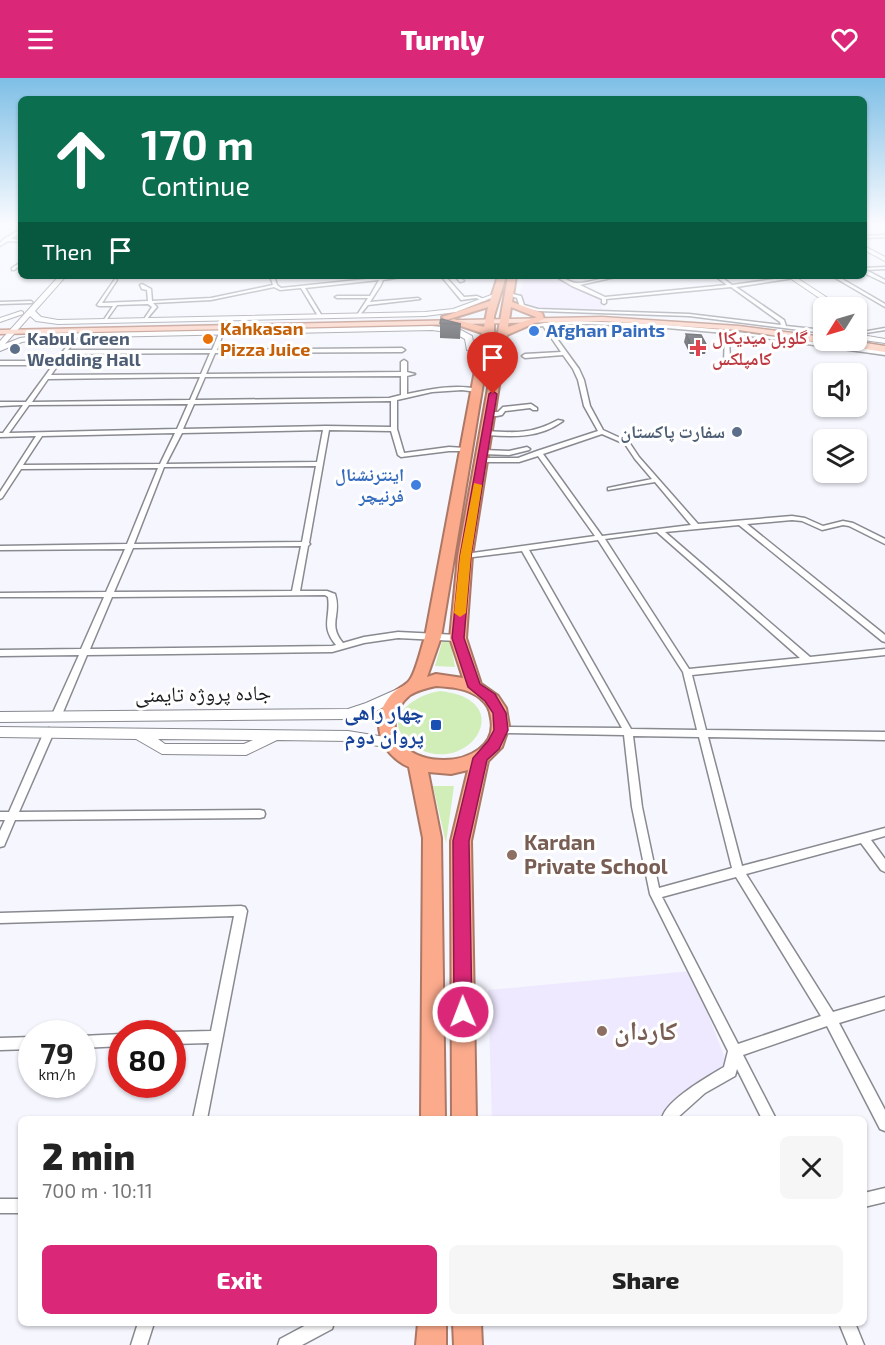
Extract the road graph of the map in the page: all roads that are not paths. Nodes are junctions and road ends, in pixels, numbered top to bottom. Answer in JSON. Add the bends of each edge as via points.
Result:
{"nodes":[{"id":1,"x":49,"y":284,"type":"edge"},
{"id":2,"x":55,"y":284,"type":"edge"},
{"id":3,"x":112,"y":284,"type":"edge"},
{"id":4,"x":323,"y":284,"type":"edge"},
{"id":5,"x":377,"y":284,"type":"edge"},
{"id":6,"x":450,"y":284,"type":"edge"},
{"id":7,"x":500,"y":284,"type":"edge"},
{"id":8,"x":511,"y":284,"type":"edge"},
{"id":9,"x":578,"y":284,"type":"edge"},
{"id":10,"x":729,"y":284,"type":"edge"},
{"id":11,"x":744,"y":284,"type":"edge"},
{"id":12,"x":802,"y":284,"type":"edge"},
{"id":13,"x":848,"y":284,"type":"edge"},
{"id":14,"x":142,"y":285,"type":"dead end"},
{"id":15,"x":315,"y":285,"type":"joint"},
{"id":16,"x":574,"y":285,"type":"joint"},
{"id":17,"x":275,"y":286,"type":"joint"},
{"id":18,"x":302,"y":286,"type":"junction"},
{"id":19,"x":732,"y":286,"type":"junction"},
{"id":20,"x":337,"y":297,"type":"dead end"},
{"id":21,"x":372,"y":297,"type":"junction"},
{"id":22,"x":823,"y":297,"type":"edge"},
{"id":23,"x":418,"y":298,"type":"dead end"},
{"id":24,"x":604,"y":298,"type":"junction"},
{"id":25,"x":495,"y":299,"type":"junction"},
{"id":26,"x":484,"y":300,"type":"junction"},
{"id":27,"x":0,"y":303,"type":"edge"},
{"id":28,"x":150,"y":303,"type":"junction"},
{"id":29,"x":116,"y":304,"type":"junction"},
{"id":30,"x":368,"y":304,"type":"junction"},
{"id":31,"x":885,"y":306,"type":"edge"},
{"id":32,"x":31,"y":307,"type":"junction"},
{"id":33,"x":604,"y":311,"type":"junction"},
{"id":34,"x":21,"y":313,"type":"junction"},
{"id":35,"x":506,"y":313,"type":"junction"},
{"id":36,"x":561,"y":313,"type":"junction"},
{"id":37,"x":320,"y":315,"type":"junction"},
{"id":38,"x":359,"y":315,"type":"junction"},
{"id":39,"x":541,"y":319,"type":"junction"},
{"id":40,"x":0,"y":320,"type":"edge"},
{"id":41,"x":146,"y":320,"type":"junction"},
{"id":42,"x":449,"y":320,"type":"junction"},
{"id":43,"x":105,"y":321,"type":"junction"},
{"id":44,"x":490,"y":323,"type":"junction"},
{"id":45,"x":784,"y":326,"type":"junction"},
{"id":46,"x":531,"y":327,"type":"dead end"},
{"id":47,"x":727,"y":328,"type":"junction"},
{"id":48,"x":54,"y":329,"type":"junction"},
{"id":49,"x":885,"y":329,"type":"edge"},
{"id":50,"x":6,"y":330,"type":"edge"},
{"id":51,"x":813,"y":331,"type":"edge"},
{"id":52,"x":222,"y":332,"type":"junction"},
{"id":53,"x":813,"y":332,"type":"edge"},
{"id":54,"x":867,"y":333,"type":"edge"},
{"id":55,"x":77,"y":335,"type":"junction"},
{"id":56,"x":813,"y":338,"type":"edge"},
{"id":57,"x":867,"y":338,"type":"edge"},
{"id":58,"x":885,"y":342,"type":"edge"},
{"id":59,"x":0,"y":347,"type":"edge"},
{"id":60,"x":867,"y":348,"type":"edge"},
{"id":61,"x":402,"y":350,"type":"dead end"},
{"id":62,"x":214,"y":351,"type":"junction"},
{"id":63,"x":885,"y":351,"type":"edge"},
{"id":64,"x":65,"y":352,"type":"junction"},
{"id":65,"x":484,"y":352,"type":"junction"},
{"id":66,"x":565,"y":353,"type":"junction"},
{"id":67,"x":525,"y":356,"type":"dead end"},
{"id":68,"x":404,"y":362,"type":"dead end"},
{"id":69,"x":0,"y":363,"type":"edge"},
{"id":70,"x":57,"y":363,"type":"junction"},
{"id":71,"x":727,"y":363,"type":"dead end"},
{"id":72,"x":403,"y":374,"type":"junction"},
{"id":73,"x":412,"y":374,"type":"dead end"},
{"id":74,"x":204,"y":375,"type":"junction"},
{"id":75,"x":48,"y":377,"type":"junction"},
{"id":76,"x":477,"y":390,"type":"junction"},
{"id":77,"x":404,"y":395,"type":"junction"},
{"id":78,"x":394,"y":400,"type":"junction"},
{"id":79,"x":192,"y":402,"type":"junction"},
{"id":80,"x":0,"y":404,"type":"edge"},
{"id":81,"x":28,"y":404,"type":"junction"},
{"id":82,"x":535,"y":409,"type":"dead end"},
{"id":83,"x":490,"y":414,"type":"junction"},
{"id":84,"x":560,"y":421,"type":"dead end"},
{"id":85,"x":326,"y":428,"type":"junction"},
{"id":86,"x":394,"y":429,"type":"junction"},
{"id":87,"x":179,"y":432,"type":"junction"},
{"id":88,"x":602,"y":432,"type":"junction"},
{"id":89,"x":487,"y":433,"type":"junction"},
{"id":90,"x":40,"y":434,"type":"junction"},
{"id":91,"x":3,"y":435,"type":"edge"},
{"id":92,"x":527,"y":449,"type":"dead end"},
{"id":93,"x":465,"y":450,"type":"junction"},
{"id":94,"x":538,"y":452,"type":"junction"},
{"id":95,"x":483,"y":456,"type":"junction"},
{"id":96,"x":320,"y":464,"type":"junction"},
{"id":97,"x":18,"y":467,"type":"junction"},
{"id":98,"x":161,"y":467,"type":"junction"},
{"id":99,"x":657,"y":480,"type":"junction"},
{"id":100,"x":610,"y":489,"type":"dead end"},
{"id":101,"x":0,"y":497,"type":"edge"},
{"id":102,"x":741,"y":523,"type":"junction"},
{"id":103,"x":697,"y":527,"type":"junction"},
{"id":104,"x":659,"y":530,"type":"junction"},
{"id":105,"x":600,"y":538,"type":"junction"},
{"id":106,"x":885,"y":542,"type":"edge"},
{"id":107,"x":306,"y":544,"type":"junction"},
{"id":108,"x":130,"y":546,"type":"junction"},
{"id":109,"x":0,"y":548,"type":"edge"},
{"id":110,"x":524,"y":548,"type":"junction"},
{"id":111,"x":465,"y":556,"type":"junction"},
{"id":112,"x":296,"y":592,"type":"junction"},
{"id":113,"x":109,"y":594,"type":"junction"},
{"id":114,"x":0,"y":595,"type":"edge"},
{"id":115,"x":433,"y":637,"type":"junction"},
{"id":116,"x":458,"y":638,"type":"junction"},
{"id":117,"x":885,"y":639,"type":"edge"},
{"id":118,"x":342,"y":647,"type":"junction"},
{"id":119,"x":84,"y":652,"type":"junction"},
{"id":120,"x":885,"y":652,"type":"edge"},
{"id":121,"x":0,"y":653,"type":"edge"},
{"id":122,"x":808,"y":660,"type":"junction"},
{"id":123,"x":687,"y":672,"type":"junction"},
{"id":124,"x":474,"y":687,"type":"junction"},
{"id":125,"x":409,"y":688,"type":"junction"},
{"id":126,"x":0,"y":717,"type":"edge"},
{"id":127,"x":56,"y":717,"type":"junction"},
{"id":128,"x":501,"y":730,"type":"junction"},
{"id":129,"x":628,"y":731,"type":"junction"},
{"id":130,"x":0,"y":732,"type":"edge"},
{"id":131,"x":49,"y":732,"type":"junction"},
{"id":132,"x":702,"y":732,"type":"junction"},
{"id":133,"x":885,"y":736,"type":"edge"},
{"id":134,"x":391,"y":743,"type":"junction"},
{"id":135,"x":480,"y":758,"type":"junction"},
{"id":136,"x":417,"y":763,"type":"junction"},
{"id":137,"x":260,"y":814,"type":"dead end"},
{"id":138,"x":0,"y":816,"type":"edge"},
{"id":139,"x":12,"y":816,"type":"junction"},
{"id":140,"x":885,"y":831,"type":"edge"},
{"id":141,"x":862,"y":837,"type":"junction"},
{"id":142,"x":0,"y":843,"type":"edge"},
{"id":143,"x":885,"y":867,"type":"edge"},
{"id":144,"x":738,"y":871,"type":"junction"},
{"id":145,"x":655,"y":894,"type":"junction"},
{"id":146,"x":0,"y":918,"type":"edge"},
{"id":147,"x":885,"y":1003,"type":"edge"},
{"id":148,"x":830,"y":1019,"type":"junction"},
{"id":149,"x":215,"y":1037,"type":"junction"},
{"id":150,"x":186,"y":1038,"type":"edge"},
{"id":151,"x":18,"y":1043,"type":"edge"},
{"id":152,"x":0,"y":1044,"type":"edge"},
{"id":153,"x":734,"y":1052,"type":"junction"},
{"id":154,"x":201,"y":1116,"type":"edge"},
{"id":155,"x":433,"y":1116,"type":"edge"},
{"id":156,"x":464,"y":1116,"type":"edge"},
{"id":157,"x":669,"y":1116,"type":"edge"},
{"id":158,"x":767,"y":1116,"type":"edge"},
{"id":159,"x":885,"y":1124,"type":"edge"},
{"id":160,"x":885,"y":1195,"type":"edge"},
{"id":161,"x":867,"y":1199,"type":"edge"},
{"id":162,"x":0,"y":1206,"type":"edge"},
{"id":163,"x":18,"y":1206,"type":"edge"},
{"id":164,"x":145,"y":1326,"type":"edge"},
{"id":165,"x":321,"y":1326,"type":"edge"},
{"id":166,"x":432,"y":1326,"type":"edge"},
{"id":167,"x":467,"y":1326,"type":"edge"},
{"id":168,"x":848,"y":1326,"type":"edge"},
{"id":169,"x":139,"y":1345,"type":"edge"},
{"id":170,"x":286,"y":1345,"type":"edge"},
{"id":171,"x":431,"y":1345,"type":"edge"},
{"id":172,"x":468,"y":1345,"type":"edge"},
{"id":173,"x":856,"y":1345,"type":"edge"}],
"edges":[{"from":1,"to":32,"type":"street"},
{"from":2,"to":32,"type":"street"},
{"from":3,"to":29,"type":"street","via":[[99,304]]},
{"from":4,"to":15,"type":"street"},
{"from":5,"to":21,"type":"street"},
{"from":6,"to":26,"type":"street","via":[[462,299]]},
{"from":7,"to":25,"type":"highway"},
{"from":8,"to":35,"type":"highway"},
{"from":9,"to":16,"type":"street"},
{"from":10,"to":19,"type":"street"},
{"from":11,"to":19,"type":"street"},
{"from":12,"to":22,"type":"street"},
{"from":13,"to":31,"type":"street"},
{"from":14,"to":28,"type":"street","via":[[149,289]]},
{"from":15,"to":18,"type":"street"},
{"from":16,"to":24,"type":"street"},
{"from":17,"to":18,"type":"street"},
{"from":17,"to":28,"type":"street","via":[[211,298]]},
{"from":18,"to":37,"type":"street"},
{"from":19,"to":24,"type":"street"},
{"from":19,"to":45,"type":"street"},
{"from":20,"to":21,"type":"street"},
{"from":21,"to":30,"type":"street"},
{"from":23,"to":30,"type":"street"},
{"from":24,"to":33,"type":"street"},
{"from":25,"to":26,"type":"street"},
{"from":25,"to":42,"type":"highway"},
{"from":25,"to":44,"type":"highway"},
{"from":26,"to":38,"type":"street","via":[[443,312]]},
{"from":27,"to":32,"type":"street"},
{"from":28,"to":29,"type":"street"},
{"from":28,"to":41,"type":"street","via":[[155,307]]},
{"from":29,"to":43,"type":"street"},
{"from":30,"to":38,"type":"street"},
{"from":32,"to":34,"type":"street"},
{"from":32,"to":48,"type":"street","via":[[32,314]]},
{"from":32,"to":50,"type":"street"},
{"from":33,"to":36,"type":"street"},
{"from":33,"to":45,"type":"street"},
{"from":34,"to":40,"type":"street"},
{"from":34,"to":50,"type":"street"},
{"from":35,"to":36,"type":"street","via":[[519,297],[525,308]]},
{"from":35,"to":39,"type":"highway"},
{"from":35,"to":39,"type":"highway","via":[[518,325]]},
{"from":35,"to":44,"type":"main road"},
{"from":35,"to":83,"type":"highway"},
{"from":36,"to":39,"type":"main road"},
{"from":36,"to":53,"type":"main road","via":[[712,320]]},
{"from":37,"to":38,"type":"street"},
{"from":37,"to":41,"type":"street"},
{"from":39,"to":46,"type":"street"},
{"from":39,"to":47,"type":"main road","via":[[647,321]]},
{"from":39,"to":66,"type":"street"},
{"from":41,"to":43,"type":"street"},
{"from":42,"to":44,"type":"main road"},
{"from":42,"to":44,"type":"highway","via":[[476,326]]},
{"from":42,"to":48,"type":"main road"},
{"from":43,"to":48,"type":"street"},
{"from":44,"to":65,"type":"highway"},
{"from":45,"to":51,"type":"street"},
{"from":47,"to":56,"type":"main road"},
{"from":47,"to":63,"type":"street"},
{"from":47,"to":71,"type":"street"},
{"from":48,"to":50,"type":"main road"},
{"from":48,"to":55,"type":"street"},
{"from":48,"to":59,"type":"street"},
{"from":49,"to":54,"type":"street"},
{"from":50,"to":59,"type":"street"},
{"from":52,"to":55,"type":"street"},
{"from":52,"to":62,"type":"street"},
{"from":52,"to":65,"type":"street","via":[[442,328],[464,334],[469,338],[470,348]]},
{"from":55,"to":64,"type":"street"},
{"from":57,"to":58,"type":"main road"},
{"from":60,"to":63,"type":"main road"},
{"from":61,"to":62,"type":"street"},
{"from":62,"to":64,"type":"street"},
{"from":62,"to":74,"type":"street"},
{"from":64,"to":70,"type":"street"},
{"from":65,"to":76,"type":"highway"},
{"from":66,"to":67,"type":"street"},
{"from":66,"to":88,"type":"street","via":[[576,369],[587,406]]},
{"from":68,"to":72,"type":"street"},
{"from":69,"to":70,"type":"street"},
{"from":70,"to":75,"type":"street"},
{"from":72,"to":73,"type":"street"},
{"from":72,"to":74,"type":"street"},
{"from":72,"to":77,"type":"street"},
{"from":74,"to":75,"type":"street"},
{"from":74,"to":79,"type":"street"},
{"from":75,"to":81,"type":"street"},
{"from":76,"to":77,"type":"street","via":[[456,388]]},
{"from":76,"to":93,"type":"highway"},
{"from":77,"to":78,"type":"street"},
{"from":78,"to":79,"type":"street"},
{"from":78,"to":86,"type":"street"},
{"from":79,"to":81,"type":"street"},
{"from":79,"to":87,"type":"street"},
{"from":80,"to":81,"type":"street"},
{"from":81,"to":91,"type":"street"},
{"from":82,"to":83,"type":"street","via":[[503,409],[500,414]]},
{"from":83,"to":89,"type":"highway"},
{"from":84,"to":89,"type":"street","via":[[544,430],[518,435]]},
{"from":85,"to":86,"type":"street"},
{"from":85,"to":87,"type":"street"},
{"from":85,"to":96,"type":"street"},
{"from":86,"to":93,"type":"street","via":[[401,455]]},
{"from":87,"to":90,"type":"street"},
{"from":87,"to":98,"type":"street"},
{"from":88,"to":94,"type":"street"},
{"from":88,"to":99,"type":"street","via":[[627,443]]},
{"from":89,"to":95,"type":"highway"},
{"from":90,"to":91,"type":"street"},
{"from":90,"to":97,"type":"street"},
{"from":92,"to":95,"type":"street"},
{"from":93,"to":115,"type":"highway"},
{"from":94,"to":95,"type":"street","via":[[514,461]]},
{"from":94,"to":105,"type":"street"},
{"from":95,"to":111,"type":"highway"},
{"from":96,"to":98,"type":"street"},
{"from":96,"to":107,"type":"street"},
{"from":97,"to":98,"type":"street"},
{"from":97,"to":101,"type":"street"},
{"from":98,"to":108,"type":"street"},
{"from":99,"to":100,"type":"street"},
{"from":99,"to":103,"type":"street"},
{"from":102,"to":103,"type":"street"},
{"from":102,"to":106,"type":"street","via":[[792,518],[822,528],[851,524]]},
{"from":102,"to":117,"type":"street"},
{"from":103,"to":104,"type":"street"},
{"from":104,"to":105,"type":"street"},
{"from":104,"to":122,"type":"street"},
{"from":105,"to":110,"type":"street"},
{"from":105,"to":123,"type":"street"},
{"from":107,"to":108,"type":"street"},
{"from":107,"to":112,"type":"street"},
{"from":108,"to":109,"type":"street"},
{"from":108,"to":113,"type":"street"},
{"from":110,"to":111,"type":"street"},
{"from":110,"to":129,"type":"street"},
{"from":111,"to":116,"type":"highway"},
{"from":112,"to":113,"type":"street"},
{"from":112,"to":118,"type":"street","via":[[332,596],[329,625]]},
{"from":113,"to":114,"type":"street"},
{"from":113,"to":119,"type":"street"},
{"from":115,"to":116,"type":"street"},
{"from":115,"to":118,"type":"street","via":[[380,637]]},
{"from":115,"to":125,"type":"highway"},
{"from":116,"to":124,"type":"highway"},
{"from":118,"to":119,"type":"street"},
{"from":119,"to":121,"type":"street"},
{"from":119,"to":127,"type":"street"},
{"from":120,"to":122,"type":"street"},
{"from":122,"to":123,"type":"street"},
{"from":123,"to":132,"type":"street"},
{"from":124,"to":125,"type":"highway","via":[[446,680]]},
{"from":124,"to":128,"type":"highway","via":[[490,698],[500,713]]},
{"from":125,"to":127,"type":"street","name":"جاده پروژه تایمنی","via":[[348,714]]},
{"from":125,"to":134,"type":"highway","via":[[389,707],[385,725]]},
{"from":126,"to":127,"type":"street","name":"جاده پروژه تایمنی"},
{"from":128,"to":129,"type":"street"},
{"from":128,"to":135,"type":"highway","via":[[494,745]]},
{"from":129,"to":132,"type":"street"},
{"from":129,"to":145,"type":"street","via":[[637,807]]},
{"from":130,"to":131,"type":"street","name":"جاده پروژه تایمنی"},
{"from":131,"to":134,"type":"street","name":"جاده پروژه تایمنی","via":[[138,733],[162,749],[246,750],[276,735],[348,736]]},
{"from":131,"to":139,"type":"street"},
{"from":132,"to":133,"type":"street"},
{"from":132,"to":144,"type":"street"},
{"from":134,"to":136,"type":"highway"},
{"from":135,"to":136,"type":"highway","via":[[438,767]]},
{"from":135,"to":156,"type":"highway","via":[[461,841]]},
{"from":136,"to":155,"type":"highway","via":[[432,837]]},
{"from":137,"to":139,"type":"street"},
{"from":138,"to":139,"type":"street"},
{"from":139,"to":142,"type":"street"},
{"from":140,"to":141,"type":"street"},
{"from":141,"to":143,"type":"street"},
{"from":141,"to":144,"type":"street"},
{"from":144,"to":145,"type":"street"},
{"from":144,"to":148,"type":"street"},
{"from":145,"to":153,"type":"street"},
{"from":146,"to":149,"type":"street","via":[[241,911]]},
{"from":147,"to":148,"type":"street"},
{"from":148,"to":153,"type":"street"},
{"from":148,"to":159,"type":"street"},
{"from":149,"to":150,"type":"street"},
{"from":149,"to":154,"type":"street"},
{"from":151,"to":152,"type":"street"},
{"from":153,"to":157,"type":"street","via":[[730,1071],[700,1088]]},
{"from":153,"to":158,"type":"street"},
{"from":160,"to":161,"type":"street"},
{"from":162,"to":163,"type":"street"},
{"from":164,"to":169,"type":"street"},
{"from":165,"to":170,"type":"street"},
{"from":166,"to":171,"type":"highway"},
{"from":167,"to":172,"type":"highway"},
{"from":168,"to":173,"type":"street"}]}
